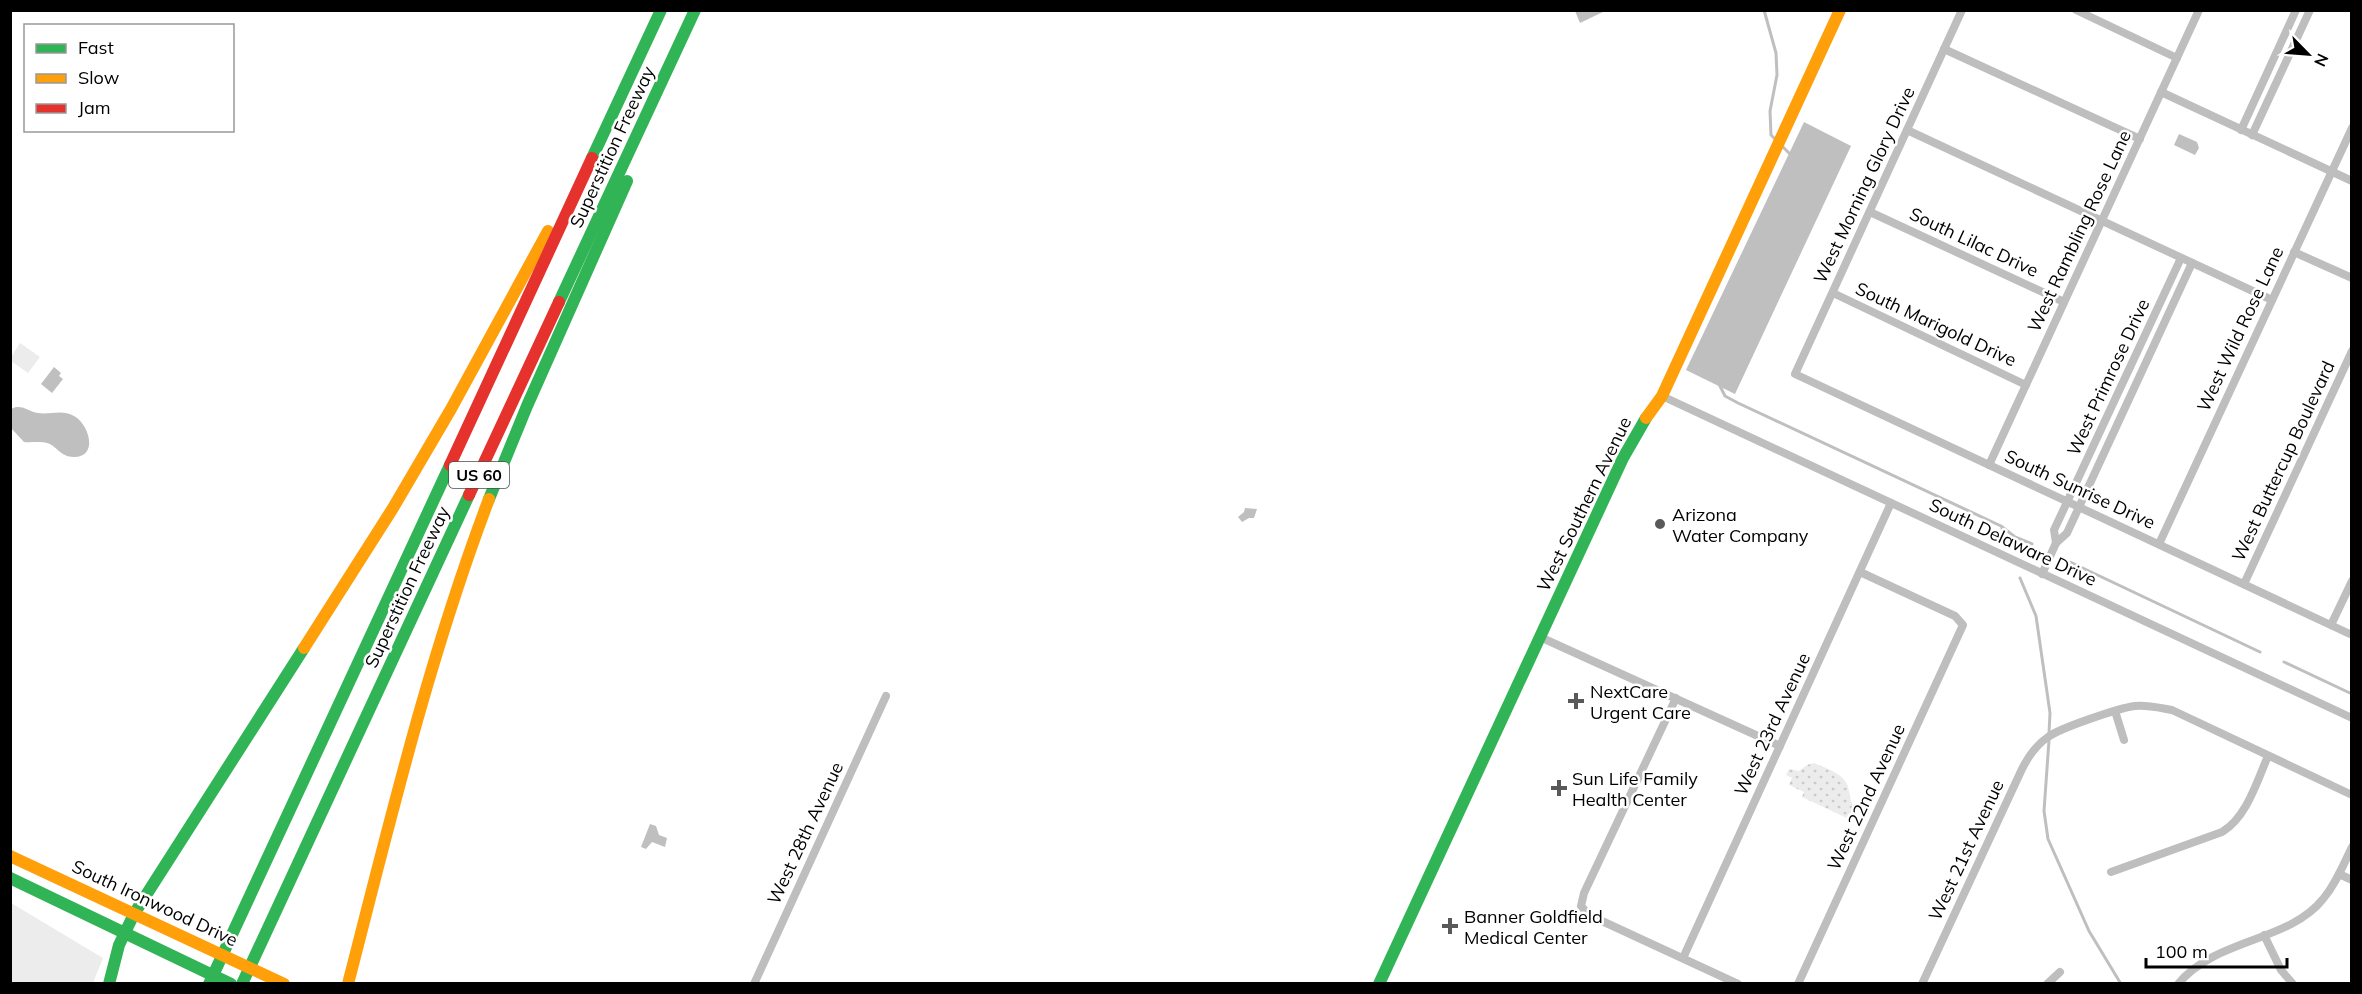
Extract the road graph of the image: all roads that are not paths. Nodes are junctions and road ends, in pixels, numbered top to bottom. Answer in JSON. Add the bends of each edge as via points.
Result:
{"nodes":[{"id":1,"x":661,"y":10,"type":"edge"},
{"id":2,"x":695,"y":10,"type":"edge"},
{"id":3,"x":1840,"y":10,"type":"edge"},
{"id":4,"x":1962,"y":10,"type":"edge"},
{"id":5,"x":2076,"y":10,"type":"edge"},
{"id":6,"x":2199,"y":10,"type":"edge"},
{"id":7,"x":2296,"y":10,"type":"edge"},
{"id":8,"x":2310,"y":10,"type":"edge"},
{"id":9,"x":2287,"y":31,"type":"junction"},
{"id":10,"x":2298,"y":36,"type":"junction"},
{"id":11,"x":1944,"y":49,"type":"junction"},
{"id":12,"x":673,"y":57,"type":"junction"},
{"id":13,"x":2177,"y":58,"type":"junction"},
{"id":14,"x":2162,"y":92,"type":"junction"},
{"id":15,"x":2352,"y":128,"type":"edge"},
{"id":16,"x":1907,"y":130,"type":"junction"},
{"id":17,"x":2241,"y":130,"type":"junction"},
{"id":18,"x":2252,"y":135,"type":"junction"},
{"id":19,"x":2140,"y":139,"type":"junction"},
{"id":20,"x":598,"y":146,"type":"junction"},
{"id":21,"x":2331,"y":172,"type":"junction"},
{"id":22,"x":2352,"y":181,"type":"edge"},
{"id":23,"x":1870,"y":212,"type":"junction"},
{"id":24,"x":2102,"y":221,"type":"junction"},
{"id":25,"x":2294,"y":252,"type":"junction"},
{"id":26,"x":2181,"y":258,"type":"junction"},
{"id":27,"x":2192,"y":263,"type":"junction"},
{"id":28,"x":2352,"y":278,"type":"edge"},
{"id":29,"x":1833,"y":293,"type":"junction"},
{"id":30,"x":2272,"y":300,"type":"junction"},
{"id":31,"x":2064,"y":302,"type":"junction"},
{"id":32,"x":2352,"y":351,"type":"edge"},
{"id":33,"x":1795,"y":374,"type":"joint"},
{"id":34,"x":2026,"y":385,"type":"junction"},
{"id":35,"x":1662,"y":396,"type":"junction"},
{"id":36,"x":1989,"y":465,"type":"junction"},
{"id":37,"x":2067,"y":501,"type":"junction"},
{"id":38,"x":1892,"y":503,"type":"junction"},
{"id":39,"x":2079,"y":507,"type":"junction"},
{"id":40,"x":2056,"y":543,"type":"junction"},
{"id":41,"x":2158,"y":544,"type":"junction"},
{"id":42,"x":1860,"y":572,"type":"junction"},
{"id":43,"x":2042,"y":574,"type":"junction"},
{"id":44,"x":2352,"y":581,"type":"edge"},
{"id":45,"x":2244,"y":584,"type":"junction"},
{"id":46,"x":2331,"y":625,"type":"junction"},
{"id":47,"x":2352,"y":635,"type":"edge"},
{"id":48,"x":1540,"y":637,"type":"junction"},
{"id":49,"x":886,"y":696,"type":"dead end"},
{"id":50,"x":1676,"y":698,"type":"junction"},
{"id":51,"x":2115,"y":711,"type":"junction"},
{"id":52,"x":2352,"y":718,"type":"edge"},
{"id":53,"x":2124,"y":740,"type":"dead end"},
{"id":54,"x":1780,"y":746,"type":"junction"},
{"id":55,"x":2268,"y":756,"type":"junction"},
{"id":56,"x":2352,"y":795,"type":"edge"},
{"id":57,"x":2352,"y":847,"type":"edge"},
{"id":58,"x":10,"y":856,"type":"edge"},
{"id":59,"x":2110,"y":872,"type":"dead end"},
{"id":60,"x":2339,"y":874,"type":"junction"},
{"id":61,"x":10,"y":878,"type":"edge"},
{"id":62,"x":2352,"y":880,"type":"edge"},
{"id":63,"x":134,"y":914,"type":"junction"},
{"id":64,"x":125,"y":933,"type":"junction"},
{"id":65,"x":2264,"y":935,"type":"junction"},
{"id":66,"x":1683,"y":958,"type":"junction"},
{"id":67,"x":2061,"y":972,"type":"dead end"},
{"id":68,"x":109,"y":984,"type":"edge"},
{"id":69,"x":209,"y":984,"type":"edge"},
{"id":70,"x":231,"y":984,"type":"edge"},
{"id":71,"x":242,"y":984,"type":"edge"},
{"id":72,"x":284,"y":984,"type":"edge"},
{"id":73,"x":348,"y":984,"type":"edge"},
{"id":74,"x":754,"y":984,"type":"edge"},
{"id":75,"x":1379,"y":984,"type":"edge"},
{"id":76,"x":1738,"y":984,"type":"edge"},
{"id":77,"x":1798,"y":984,"type":"edge"},
{"id":78,"x":1922,"y":984,"type":"edge"},
{"id":79,"x":2047,"y":984,"type":"edge"},
{"id":80,"x":2178,"y":984,"type":"edge"},
{"id":81,"x":2294,"y":984,"type":"edge"}],
"edges":[{"from":1,"to":20,"type":"main road","name":"Superstition Freeway","number":"US 60"},
{"from":2,"to":12,"type":"main road","name":"Superstition Freeway","number":"US 60"},
{"from":3,"to":35,"type":"main road","name":"West Southern Avenue"},
{"from":4,"to":11,"type":"street","name":"West Morning Glory Drive"},
{"from":5,"to":13,"type":"street"},
{"from":6,"to":13,"type":"street","name":"West Rambling Rose Lane"},
{"from":7,"to":9,"type":"street"},
{"from":8,"to":10,"type":"street"},
{"from":9,"to":10,"type":"street"},
{"from":9,"to":17,"type":"street"},
{"from":10,"to":18,"type":"street"},
{"from":11,"to":16,"type":"street","name":"West Morning Glory Drive"},
{"from":11,"to":19,"type":"street"},
{"from":12,"to":71,"type":"main road","name":"Superstition Freeway","number":"US 60"},
{"from":12,"to":73,"type":"main road","via":[[630,173],[472,543],[418,714]]},
{"from":13,"to":14,"type":"street","name":"West Rambling Rose Lane"},
{"from":14,"to":17,"type":"street"},
{"from":14,"to":19,"type":"street","name":"West Rambling Rose Lane"},
{"from":15,"to":21,"type":"street","name":"West Wild Rose Lane"},
{"from":16,"to":23,"type":"street","name":"West Morning Glory Drive"},
{"from":16,"to":24,"type":"street"},
{"from":17,"to":18,"type":"street"},
{"from":18,"to":21,"type":"street"},
{"from":19,"to":24,"type":"street","name":"West Rambling Rose Lane"},
{"from":20,"to":63,"type":"main road","via":[[393,508]]},
{"from":20,"to":69,"type":"main road","name":"Superstition Freeway","number":"US 60"},
{"from":21,"to":22,"type":"street"},
{"from":21,"to":25,"type":"street","name":"West Wild Rose Lane"},
{"from":23,"to":29,"type":"street","name":"West Morning Glory Drive"},
{"from":23,"to":31,"type":"street","name":"South Lilac Drive"},
{"from":24,"to":26,"type":"street"},
{"from":24,"to":31,"type":"street","name":"West Rambling Rose Lane"},
{"from":25,"to":28,"type":"street"},
{"from":25,"to":30,"type":"street","name":"West Wild Rose Lane"},
{"from":26,"to":27,"type":"street"},
{"from":26,"to":37,"type":"street","name":"West Primrose Drive"},
{"from":27,"to":30,"type":"street"},
{"from":27,"to":39,"type":"street","name":"West Primrose Drive"},
{"from":29,"to":33,"type":"street","name":"West Morning Glory Drive"},
{"from":29,"to":34,"type":"street","name":"South Marigold Drive"},
{"from":30,"to":41,"type":"street","name":"West Wild Rose Lane"},
{"from":31,"to":34,"type":"street","name":"West Rambling Rose Lane"},
{"from":32,"to":45,"type":"street","name":"West Buttercup Boulevard"},
{"from":33,"to":36,"type":"street","name":"South Sunrise Drive"},
{"from":34,"to":36,"type":"street","name":"West Rambling Rose Lane"},
{"from":35,"to":38,"type":"street","name":"South Delaware Drive"},
{"from":35,"to":48,"type":"main road","name":"West Southern Avenue","via":[[1623,458]]},
{"from":36,"to":37,"type":"street","name":"South Sunrise Drive"},
{"from":37,"to":39,"type":"street","name":"South Sunrise Drive"},
{"from":37,"to":40,"type":"street","name":"West Primrose Drive","via":[[2054,530]]},
{"from":38,"to":42,"type":"street","name":"West 23rd Avenue"},
{"from":38,"to":43,"type":"street","name":"South Delaware Drive"},
{"from":39,"to":40,"type":"street","name":"West Primrose Drive","via":[[2067,533]]},
{"from":39,"to":41,"type":"street","name":"South Sunrise Drive"},
{"from":40,"to":43,"type":"street","name":"West Primrose Drive"},
{"from":41,"to":45,"type":"street","name":"South Sunrise Drive"},
{"from":42,"to":54,"type":"street","name":"West 23rd Avenue"},
{"from":42,"to":77,"type":"street","name":"West 22nd Avenue","via":[[1955,616],[1963,625]]},
{"from":43,"to":52,"type":"street","name":"South Delaware Drive"},
{"from":44,"to":46,"type":"street"},
{"from":45,"to":46,"type":"street","name":"South Sunrise Drive"},
{"from":46,"to":47,"type":"street","name":"South Sunrise Drive"},
{"from":48,"to":50,"type":"street"},
{"from":48,"to":75,"type":"main road","name":"West Southern Avenue"},
{"from":49,"to":74,"type":"street","name":"West 28th Avenue"},
{"from":50,"to":54,"type":"street"},
{"from":50,"to":66,"type":"street","via":[[1581,906],[1589,915]]},
{"from":51,"to":53,"type":"street"},
{"from":51,"to":55,"type":"street","via":[[2135,706],[2172,710]]},
{"from":51,"to":78,"type":"street","name":"West 21st Avenue","via":[[2049,736],[2038,745],[2022,770]]},
{"from":54,"to":66,"type":"street","name":"West 23rd Avenue"},
{"from":55,"to":56,"type":"street"},
{"from":55,"to":59,"type":"street","via":[[2240,816],[2223,832]]},
{"from":57,"to":60,"type":"street"},
{"from":58,"to":63,"type":"main road","name":"South Ironwood Drive"},
{"from":60,"to":62,"type":"street"},
{"from":60,"to":65,"type":"street","via":[[2323,900],[2300,920]]},
{"from":61,"to":64,"type":"main road"},
{"from":63,"to":64,"type":"main road"},
{"from":63,"to":72,"type":"main road","name":"South Ironwood Drive"},
{"from":64,"to":68,"type":"main road"},
{"from":64,"to":70,"type":"main road"},
{"from":65,"to":80,"type":"street","via":[[2217,953],[2188,971]]},
{"from":65,"to":81,"type":"street"},
{"from":66,"to":76,"type":"street"},
{"from":67,"to":79,"type":"street"}]}
